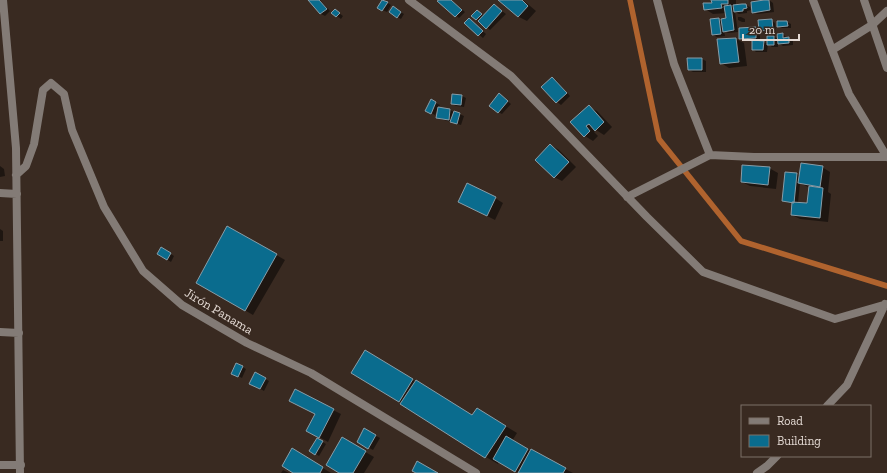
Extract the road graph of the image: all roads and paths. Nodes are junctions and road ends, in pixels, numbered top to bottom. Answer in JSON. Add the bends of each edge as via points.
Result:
{"nodes":[{"id":1,"x":3,"y":0,"type":"edge"},
{"id":2,"x":409,"y":0,"type":"edge"},
{"id":3,"x":657,"y":0,"type":"edge"},
{"id":4,"x":813,"y":0,"type":"edge"},
{"id":5,"x":864,"y":0,"type":"edge"},
{"id":6,"x":887,"y":11,"type":"edge"},
{"id":7,"x":872,"y":25,"type":"junction"},
{"id":8,"x":832,"y":50,"type":"junction"},
{"id":9,"x":4,"y":56,"type":"edge"},
{"id":10,"x":887,"y":68,"type":"edge"},
{"id":11,"x":710,"y":155,"type":"junction"},
{"id":12,"x":16,"y":175,"type":"junction"},
{"id":13,"x":0,"y":193,"type":"edge"},
{"id":14,"x":16,"y":194,"type":"junction"},
{"id":15,"x":627,"y":197,"type":"junction"},
{"id":16,"x":886,"y":304,"type":"edge"},
{"id":17,"x":0,"y":332,"type":"edge"},
{"id":18,"x":19,"y":333,"type":"junction"},
{"id":19,"x":827,"y":405,"type":"edge"},
{"id":20,"x":776,"y":457,"type":"edge"},
{"id":21,"x":0,"y":465,"type":"edge"},
{"id":22,"x":21,"y":469,"type":"edge"},
{"id":23,"x":476,"y":473,"type":"edge"},
{"id":24,"x":756,"y":473,"type":"edge"}],
"edges":[{"from":1,"to":9,"type":"street"},
{"from":2,"to":15,"type":"street","via":[[511,76]]},
{"from":3,"to":11,"type":"street","via":[[674,64]]},
{"from":4,"to":8,"type":"street"},
{"from":5,"to":7,"type":"street"},
{"from":6,"to":7,"type":"street"},
{"from":7,"to":8,"type":"street"},
{"from":7,"to":10,"type":"street"},
{"from":8,"to":11,"type":"street","via":[[849,94],[887,157]]},
{"from":9,"to":12,"type":"street","via":[[16,148]]},
{"from":11,"to":15,"type":"street"},
{"from":12,"to":14,"type":"street"},
{"from":12,"to":23,"type":"street","name":"Jirón Panama","via":[[26,166],[34,144],[43,90],[51,83],[64,94],[72,130],[104,207],[143,272],[182,305],[248,343],[311,373]]},
{"from":13,"to":14,"type":"street"},
{"from":14,"to":18,"type":"street"},
{"from":15,"to":16,"type":"street","via":[[703,272],[835,319]]},
{"from":16,"to":19,"type":"street","via":[[847,385]]},
{"from":17,"to":18,"type":"street"},
{"from":18,"to":22,"type":"street"},
{"from":20,"to":24,"type":"street"},
{"from":21,"to":22,"type":"street"}]}
